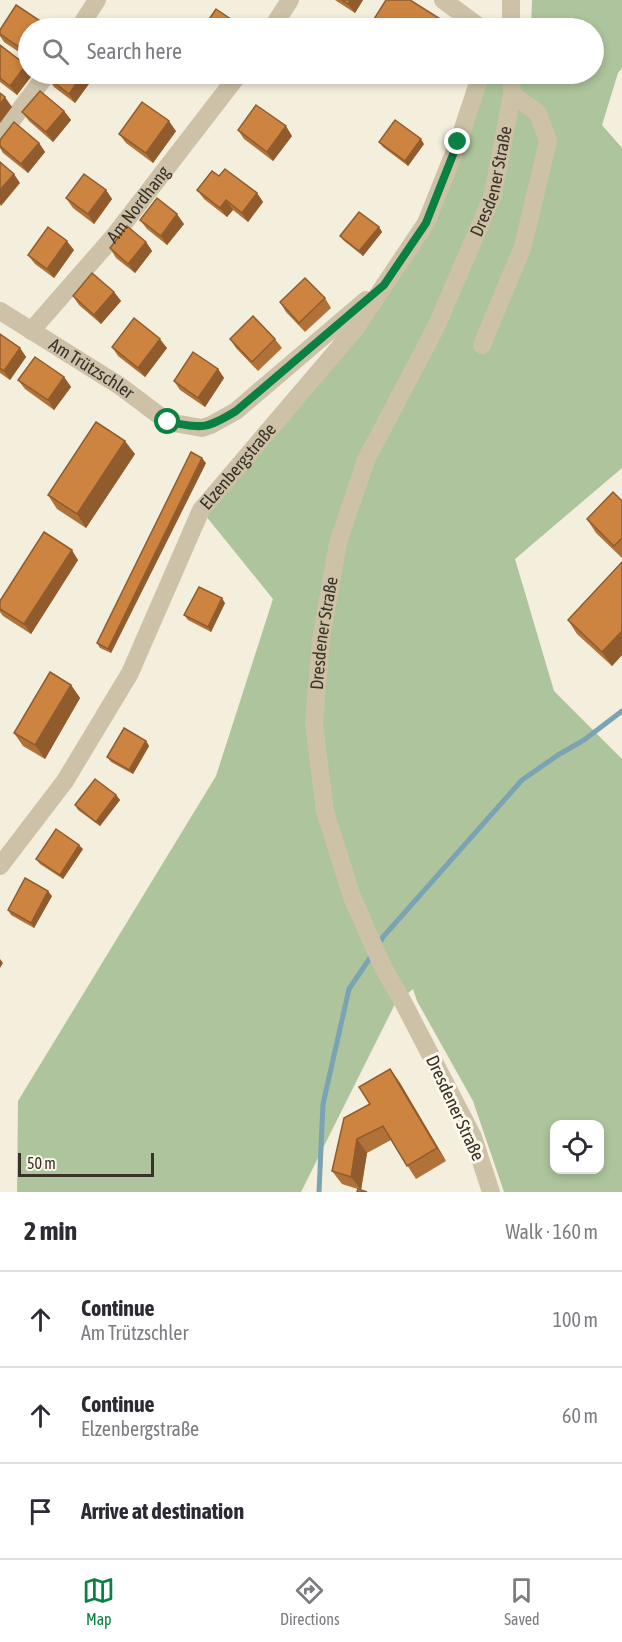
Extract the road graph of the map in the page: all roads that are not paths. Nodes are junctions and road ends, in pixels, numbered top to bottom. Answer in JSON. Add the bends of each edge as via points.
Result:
{"nodes":[{"id":1,"x":97,"y":0,"type":"edge"},
{"id":2,"x":290,"y":0,"type":"edge"},
{"id":3,"x":443,"y":0,"type":"edge"},
{"id":4,"x":511,"y":0,"type":"edge"},
{"id":5,"x":85,"y":18,"type":"edge"},
{"id":6,"x":278,"y":18,"type":"edge"},
{"id":7,"x":468,"y":18,"type":"edge"},
{"id":8,"x":511,"y":18,"type":"edge"},
{"id":9,"x":39,"y":84,"type":"edge"},
{"id":10,"x":231,"y":84,"type":"edge"},
{"id":11,"x":478,"y":84,"type":"edge"},
{"id":12,"x":512,"y":84,"type":"edge"},
{"id":13,"x":512,"y":94,"type":"junction"},
{"id":14,"x":0,"y":136,"type":"edge"},
{"id":15,"x":384,"y":285,"type":"junction"},
{"id":16,"x":0,"y":311,"type":"edge"},
{"id":17,"x":32,"y":331,"type":"junction"},
{"id":18,"x":482,"y":345,"type":"dead end"},
{"id":19,"x":0,"y":866,"type":"edge"},
{"id":20,"x":491,"y":1192,"type":"edge"}],
"edges":[{"from":1,"to":5,"type":"street"},
{"from":2,"to":6,"type":"street"},
{"from":3,"to":7,"type":"street"},
{"from":4,"to":8,"type":"street"},
{"from":9,"to":14,"type":"street"},
{"from":10,"to":17,"type":"street","name":"Am Nordhang","via":[[114,236]]},
{"from":11,"to":15,"type":"street","name":"Elzenbergstraße","via":[[426,223]]},
{"from":12,"to":13,"type":"street","name":"Dresdener Straße"},
{"from":13,"to":18,"type":"street","via":[[538,113],[548,141],[523,246]]},
{"from":13,"to":20,"type":"street","name":"Dresdener Straße","via":[[493,195],[436,327],[366,460],[338,543],[323,628],[314,723],[325,811],[352,897],[383,968],[472,1137]]},
{"from":15,"to":17,"type":"street","name":"Am Trützschler","via":[[236,411],[202,428],[168,422],[120,386]]},
{"from":15,"to":19,"type":"street","name":"Elzenbergstraße","via":[[355,329],[201,510],[130,673],[65,781]]},
{"from":16,"to":17,"type":"street","name":"Am Trützschler"}]}
